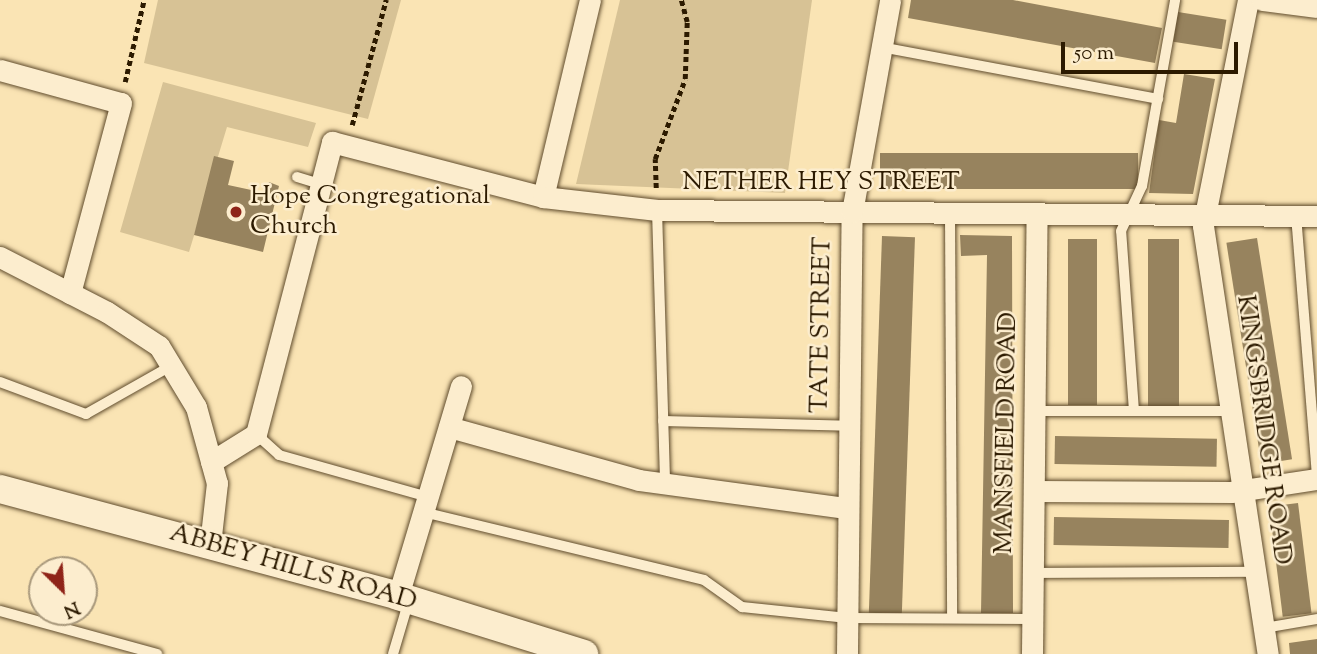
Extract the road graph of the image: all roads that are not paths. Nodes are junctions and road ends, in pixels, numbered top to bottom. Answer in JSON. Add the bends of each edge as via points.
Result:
{"nodes":[{"id":1,"x":590,"y":0,"type":"edge"},
{"id":2,"x":890,"y":0,"type":"edge"},
{"id":3,"x":1175,"y":0,"type":"edge"},
{"id":4,"x":1248,"y":0,"type":"edge"},
{"id":5,"x":1262,"y":0,"type":"edge"},
{"id":6,"x":1317,"y":7,"type":"edge"},
{"id":7,"x":881,"y":47,"type":"junction"},
{"id":8,"x":0,"y":71,"type":"edge"},
{"id":9,"x":1157,"y":99,"type":"junction"},
{"id":10,"x":297,"y":177,"type":"dead end"},
{"id":11,"x":320,"y":184,"type":"junction"},
{"id":12,"x":543,"y":197,"type":"junction"},
{"id":13,"x":657,"y":210,"type":"junction"},
{"id":14,"x":852,"y":212,"type":"junction"},
{"id":15,"x":950,"y":212,"type":"junction"},
{"id":16,"x":1037,"y":213,"type":"junction"},
{"id":17,"x":1130,"y":213,"type":"junction"},
{"id":18,"x":1206,"y":214,"type":"junction"},
{"id":19,"x":1296,"y":215,"type":"junction"},
{"id":20,"x":1317,"y":216,"type":"edge"},
{"id":21,"x":0,"y":257,"type":"edge"},
{"id":22,"x":70,"y":293,"type":"junction"},
{"id":23,"x":171,"y":366,"type":"junction"},
{"id":24,"x":0,"y":382,"type":"edge"},
{"id":25,"x":461,"y":386,"type":"dead end"},
{"id":26,"x":1036,"y":411,"type":"junction"},
{"id":27,"x":1134,"y":411,"type":"junction"},
{"id":28,"x":1233,"y":411,"type":"junction"},
{"id":29,"x":663,"y":421,"type":"junction"},
{"id":30,"x":848,"y":426,"type":"junction"},
{"id":31,"x":449,"y":427,"type":"junction"},
{"id":32,"x":256,"y":434,"type":"junction"},
{"id":33,"x":211,"y":462,"type":"junction"},
{"id":34,"x":1317,"y":477,"type":"edge"},
{"id":35,"x":665,"y":484,"type":"junction"},
{"id":36,"x":0,"y":489,"type":"edge"},
{"id":37,"x":1245,"y":490,"type":"junction"},
{"id":38,"x":1034,"y":491,"type":"junction"},
{"id":39,"x":425,"y":504,"type":"junction"},
{"id":40,"x":847,"y":508,"type":"junction"},
{"id":41,"x":210,"y":544,"type":"junction"},
{"id":42,"x":1255,"y":572,"type":"junction"},
{"id":43,"x":1033,"y":573,"type":"junction"},
{"id":44,"x":403,"y":598,"type":"junction"},
{"id":45,"x":0,"y":611,"type":"edge"},
{"id":46,"x":847,"y":618,"type":"junction"},
{"id":47,"x":952,"y":618,"type":"junction"},
{"id":48,"x":1032,"y":619,"type":"junction"},
{"id":49,"x":1317,"y":619,"type":"edge"},
{"id":50,"x":1264,"y":628,"type":"junction"},
{"id":51,"x":157,"y":654,"type":"edge"},
{"id":52,"x":393,"y":654,"type":"edge"},
{"id":53,"x":584,"y":654,"type":"edge"},
{"id":54,"x":847,"y":654,"type":"edge"},
{"id":55,"x":1032,"y":654,"type":"edge"},
{"id":56,"x":1268,"y":654,"type":"edge"}],
"edges":[{"from":1,"to":12,"type":"street"},
{"from":2,"to":7,"type":"street","name":"TATE STREET"},
{"from":3,"to":9,"type":"lane"},
{"from":4,"to":18,"type":"street","name":"KINGSBRIDGE ROAD"},
{"from":5,"to":6,"type":"street"},
{"from":7,"to":9,"type":"lane"},
{"from":7,"to":14,"type":"street","name":"TATE STREET"},
{"from":8,"to":22,"type":"street","via":[[121,103]]},
{"from":9,"to":17,"type":"lane","via":[[1142,186]]},
{"from":10,"to":11,"type":"lane"},
{"from":11,"to":12,"type":"street","name":"NETHER HEY STREET","via":[[340,144]]},
{"from":11,"to":32,"type":"street"},
{"from":12,"to":13,"type":"street","name":"NETHER HEY STREET"},
{"from":13,"to":14,"type":"street","name":"NETHER HEY STREET"},
{"from":13,"to":29,"type":"lane"},
{"from":14,"to":15,"type":"street","name":"NETHER HEY STREET"},
{"from":14,"to":30,"type":"street","name":"TATE STREET"},
{"from":15,"to":16,"type":"street","name":"NETHER HEY STREET"},
{"from":15,"to":47,"type":"lane"},
{"from":16,"to":17,"type":"street","name":"NETHER HEY STREET"},
{"from":16,"to":26,"type":"street","name":"MANSFIELD ROAD"},
{"from":17,"to":18,"type":"street","name":"NETHER HEY STREET"},
{"from":17,"to":27,"type":"lane","via":[[1121,231]]},
{"from":18,"to":19,"type":"street","name":"NETHER HEY STREET"},
{"from":18,"to":28,"type":"street","name":"KINGSBRIDGE ROAD","via":[[1203,226]]},
{"from":19,"to":20,"type":"street","name":"NETHER HEY STREET"},
{"from":19,"to":34,"type":"lane"},
{"from":21,"to":22,"type":"street"},
{"from":22,"to":23,"type":"street","via":[[159,346]]},
{"from":23,"to":24,"type":"lane","via":[[86,414]]},
{"from":23,"to":33,"type":"street","via":[[196,407]]},
{"from":25,"to":31,"type":"street"},
{"from":26,"to":27,"type":"lane"},
{"from":26,"to":38,"type":"street","name":"MANSFIELD ROAD"},
{"from":27,"to":28,"type":"lane"},
{"from":28,"to":37,"type":"street","name":"KINGSBRIDGE ROAD"},
{"from":29,"to":30,"type":"lane"},
{"from":29,"to":35,"type":"lane"},
{"from":30,"to":40,"type":"street","name":"TATE STREET"},
{"from":31,"to":35,"type":"street"},
{"from":31,"to":39,"type":"street"},
{"from":32,"to":33,"type":"street"},
{"from":32,"to":39,"type":"lane","via":[[279,455]]},
{"from":33,"to":41,"type":"street","via":[[217,483]]},
{"from":34,"to":37,"type":"street"},
{"from":35,"to":40,"type":"street"},
{"from":36,"to":41,"type":"main road","name":"ABBEY HILLS ROAD"},
{"from":37,"to":38,"type":"street"},
{"from":37,"to":42,"type":"street","name":"KINGSBRIDGE ROAD"},
{"from":38,"to":43,"type":"street","name":"MANSFIELD ROAD"},
{"from":39,"to":44,"type":"street"},
{"from":39,"to":46,"type":"lane","via":[[704,580],[742,607]]},
{"from":40,"to":46,"type":"street","name":"TATE STREET"},
{"from":41,"to":44,"type":"main road","name":"ABBEY HILLS ROAD"},
{"from":42,"to":43,"type":"lane"},
{"from":42,"to":50,"type":"street","name":"KINGSBRIDGE ROAD"},
{"from":43,"to":48,"type":"street","name":"MANSFIELD ROAD"},
{"from":44,"to":52,"type":"lane"},
{"from":44,"to":53,"type":"main road","name":"ABBEY HILLS ROAD"},
{"from":45,"to":51,"type":"lane"},
{"from":46,"to":47,"type":"lane"},
{"from":46,"to":54,"type":"street","name":"TATE STREET"},
{"from":47,"to":48,"type":"lane"},
{"from":48,"to":55,"type":"street","name":"MANSFIELD ROAD"},
{"from":49,"to":50,"type":"lane"},
{"from":50,"to":56,"type":"street","name":"KINGSBRIDGE ROAD"}]}
